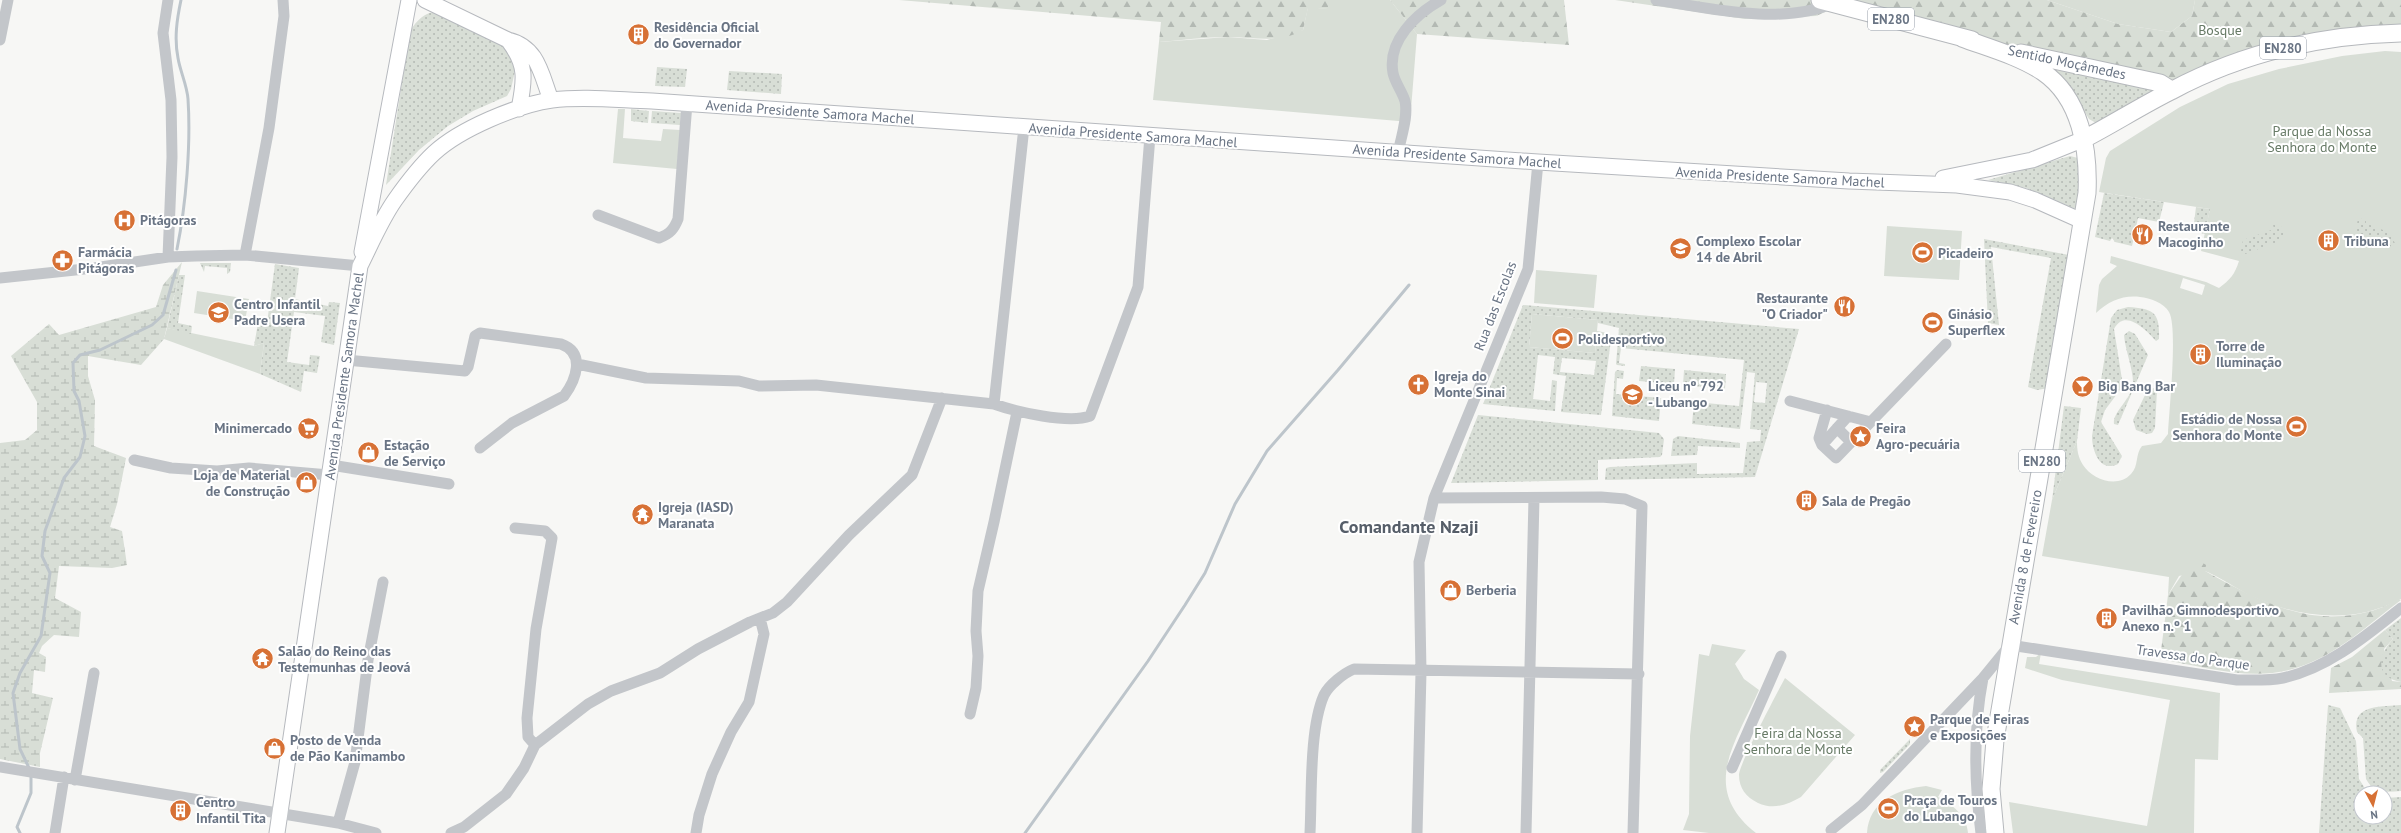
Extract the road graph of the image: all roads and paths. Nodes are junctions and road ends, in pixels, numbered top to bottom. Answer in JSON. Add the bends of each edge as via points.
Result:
{"nodes":[{"id":1,"x":8,"y":0,"type":"edge"},
{"id":2,"x":168,"y":0,"type":"edge"},
{"id":3,"x":283,"y":0,"type":"edge"},
{"id":4,"x":409,"y":0,"type":"edge"},
{"id":5,"x":425,"y":0,"type":"edge"},
{"id":6,"x":1441,"y":0,"type":"edge"},
{"id":7,"x":1656,"y":0,"type":"edge"},
{"id":8,"x":1827,"y":2,"type":"edge"},
{"id":9,"x":2401,"y":33,"type":"edge"},
{"id":10,"x":1962,"y":38,"type":"junction"},
{"id":11,"x":0,"y":40,"type":"edge"},
{"id":12,"x":508,"y":40,"type":"junction"},
{"id":13,"x":2171,"y":90,"type":"junction"},
{"id":14,"x":551,"y":100,"type":"junction"},
{"id":15,"x":687,"y":103,"type":"junction"},
{"id":16,"x":519,"y":109,"type":"junction"},
{"id":17,"x":2120,"y":121,"type":"junction"},
{"id":18,"x":1024,"y":127,"type":"junction"},
{"id":19,"x":1150,"y":136,"type":"junction"},
{"id":20,"x":2084,"y":139,"type":"junction"},
{"id":21,"x":1400,"y":144,"type":"dead end"},
{"id":22,"x":1538,"y":162,"type":"junction"},
{"id":23,"x":2088,"y":178,"type":"junction"},
{"id":24,"x":1906,"y":184,"type":"junction"},
{"id":25,"x":598,"y":215,"type":"dead end"},
{"id":26,"x":2082,"y":221,"type":"junction"},
{"id":27,"x":245,"y":255,"type":"junction"},
{"id":28,"x":168,"y":257,"type":"junction"},
{"id":29,"x":360,"y":266,"type":"junction"},
{"id":30,"x":0,"y":274,"type":"edge"},
{"id":31,"x":0,"y":278,"type":"edge"},
{"id":32,"x":1946,"y":344,"type":"dead end"},
{"id":33,"x":346,"y":360,"type":"junction"},
{"id":34,"x":577,"y":364,"type":"junction"},
{"id":35,"x":942,"y":398,"type":"junction"},
{"id":36,"x":1790,"y":401,"type":"dead end"},
{"id":37,"x":994,"y":404,"type":"junction"},
{"id":38,"x":1827,"y":410,"type":"junction"},
{"id":39,"x":1017,"y":412,"type":"junction"},
{"id":40,"x":1848,"y":416,"type":"junction"},
{"id":41,"x":1871,"y":422,"type":"junction"},
{"id":42,"x":1837,"y":428,"type":"junction"},
{"id":43,"x":1852,"y":442,"type":"junction"},
{"id":44,"x":1822,"y":445,"type":"junction"},
{"id":45,"x":480,"y":448,"type":"dead end"},
{"id":46,"x":134,"y":460,"type":"dead end"},
{"id":47,"x":330,"y":470,"type":"junction"},
{"id":48,"x":449,"y":484,"type":"dead end"},
{"id":49,"x":1434,"y":498,"type":"junction"},
{"id":50,"x":1534,"y":498,"type":"junction"},
{"id":51,"x":515,"y":528,"type":"dead end"},
{"id":52,"x":383,"y":582,"type":"dead end"},
{"id":53,"x":2401,"y":608,"type":"edge"},
{"id":54,"x":760,"y":618,"type":"junction"},
{"id":55,"x":2010,"y":645,"type":"junction"},
{"id":56,"x":1781,"y":656,"type":"dead end"},
{"id":57,"x":1421,"y":672,"type":"junction"},
{"id":58,"x":1528,"y":672,"type":"junction"},
{"id":59,"x":94,"y":673,"type":"dead end"},
{"id":60,"x":1639,"y":674,"type":"junction"},
{"id":61,"x":1983,"y":678,"type":"junction"},
{"id":62,"x":970,"y":714,"type":"dead end"},
{"id":63,"x":535,"y":745,"type":"junction"},
{"id":64,"x":0,"y":766,"type":"edge"},
{"id":65,"x":1732,"y":768,"type":"dead end"},
{"id":66,"x":69,"y":779,"type":"junction"},
{"id":67,"x":280,"y":813,"type":"junction"},
{"id":68,"x":338,"y":823,"type":"junction"},
{"id":69,"x":1831,"y":830,"type":"dead end"},
{"id":70,"x":55,"y":833,"type":"edge"},
{"id":71,"x":277,"y":833,"type":"edge"},
{"id":72,"x":376,"y":833,"type":"edge"},
{"id":73,"x":451,"y":833,"type":"edge"},
{"id":74,"x":696,"y":833,"type":"edge"},
{"id":75,"x":1310,"y":833,"type":"edge"},
{"id":76,"x":1417,"y":833,"type":"edge"},
{"id":77,"x":1526,"y":833,"type":"edge"},
{"id":78,"x":1633,"y":833,"type":"edge"},
{"id":79,"x":1981,"y":833,"type":"edge"},
{"id":80,"x":1995,"y":833,"type":"edge"}],
"edges":[{"from":1,"to":11,"type":"street"},
{"from":2,"to":28,"type":"street","via":[[163,33],[171,100],[172,157]]},
{"from":3,"to":27,"type":"street","via":[[284,16],[269,128]]},
{"from":4,"to":29,"type":"main road"},
{"from":5,"to":12,"type":"main road"},
{"from":6,"to":21,"type":"street","via":[[1406,28],[1395,48],[1393,72],[1405,101],[1405,119]]},
{"from":7,"to":8,"type":"street","via":[[1757,13],[1819,10]]},
{"from":8,"to":10,"type":"main road","number":"EN280"},
{"from":9,"to":13,"type":"main road","number":"EN280","via":[[2364,34],[2289,47],[2218,69]]},
{"from":10,"to":13,"type":"main road","name":"Sentido Moçâmedes","number":"EN280","via":[[2040,58],[2160,83]]},
{"from":10,"to":20,"type":"main road","number":"EN280","via":[[2026,62],[2044,72],[2074,107]]},
{"from":12,"to":14,"type":"main road","via":[[519,42],[530,50],[536,59]]},
{"from":12,"to":16,"type":"main road","via":[[520,57],[523,68],[524,80]]},
{"from":13,"to":17,"type":"main road","number":"EN280"},
{"from":14,"to":15,"type":"main road","name":"Avenida Presidente Samora Machel"},
{"from":14,"to":16,"type":"main road","name":"Avenida Presidente Samora Machel"},
{"from":15,"to":18,"type":"main road","name":"Avenida Presidente Samora Machel"},
{"from":15,"to":25,"type":"street","via":[[678,219],[674,228],[668,235],[660,238]]},
{"from":16,"to":29,"type":"main road","name":"Avenida Presidente Samora Machel","via":[[475,127],[435,152],[412,176],[394,201]]},
{"from":17,"to":20,"type":"main road","number":"EN280"},
{"from":17,"to":23,"type":"main road","number":"EN280","via":[[2099,140],[2093,150],[2089,160]]},
{"from":18,"to":19,"type":"main road","name":"Avenida Presidente Samora Machel"},
{"from":18,"to":37,"type":"street"},
{"from":19,"to":22,"type":"main road","name":"Avenida Presidente Samora Machel"},
{"from":19,"to":39,"type":"street","via":[[1138,288],[1093,411],[1090,416],[1077,419]]},
{"from":20,"to":23,"type":"main road","name":"Avenida 8 de Fevereiro","number":"EN280"},
{"from":20,"to":24,"type":"main road","name":"Avenida Presidente Samora Machel","via":[[2032,160],[1993,170]]},
{"from":22,"to":24,"type":"main road","name":"Avenida Presidente Samora Machel"},
{"from":22,"to":49,"type":"street","name":"Rua das Escolas","via":[[1528,269]]},
{"from":23,"to":26,"type":"main road","name":"Avenida 8 de Fevereiro","number":"EN280"},
{"from":24,"to":26,"type":"main road","name":"Avenida Presidente Samora Machel","via":[[1957,185],[2010,192]]},
{"from":26,"to":55,"type":"main road","name":"Avenida 8 de Fevereiro","number":"EN280"},
{"from":27,"to":28,"type":"street"},
{"from":27,"to":29,"type":"street"},
{"from":28,"to":31,"type":"street"},
{"from":29,"to":33,"type":"main road","name":"Avenida Presidente Samora Machel"},
{"from":30,"to":31,"type":"street"},
{"from":32,"to":41,"type":"street"},
{"from":33,"to":34,"type":"street","via":[[465,371],[475,336],[480,333],[561,344],[571,348]]},
{"from":33,"to":47,"type":"main road","name":"Avenida Presidente Samora Machel"},
{"from":34,"to":35,"type":"street","via":[[646,378],[739,381],[759,386],[816,385]]},
{"from":34,"to":45,"type":"street","via":[[564,396],[512,423]]},
{"from":35,"to":37,"type":"street"},
{"from":35,"to":54,"type":"street","via":[[912,475],[849,535],[787,602],[773,613]]},
{"from":36,"to":38,"type":"street"},
{"from":37,"to":39,"type":"street"},
{"from":38,"to":40,"type":"street"},
{"from":38,"to":44,"type":"street","via":[[1819,438]]},
{"from":39,"to":62,"type":"street","via":[[978,591],[976,688]]},
{"from":40,"to":41,"type":"street"},
{"from":40,"to":42,"type":"street"},
{"from":41,"to":43,"type":"street"},
{"from":42,"to":43,"type":"street"},
{"from":42,"to":44,"type":"street"},
{"from":43,"to":44,"type":"street","via":[[1836,458]]},
{"from":46,"to":47,"type":"street","via":[[171,468],[217,471],[249,468]]},
{"from":47,"to":48,"type":"street"},
{"from":47,"to":67,"type":"main road","name":"Avenida Presidente Samora Machel"},
{"from":49,"to":50,"type":"street"},
{"from":49,"to":57,"type":"street","name":"Rua das Escolas","via":[[1418,574]]},
{"from":50,"to":58,"type":"street"},
{"from":50,"to":60,"type":"street","via":[[1601,497],[1625,500],[1642,506]]},
{"from":51,"to":63,"type":"street","via":[[545,531],[552,538],[536,628],[527,718],[528,737]]},
{"from":52,"to":68,"type":"street","via":[[368,660],[355,762]]},
{"from":53,"to":55,"type":"street","name":"Travessa do Parque","via":[[2325,662],[2284,678],[2237,680]]},
{"from":54,"to":63,"type":"street","via":[[698,649],[660,672],[601,696]]},
{"from":54,"to":74,"type":"street","via":[[764,634],[749,702],[731,732],[712,774]]},
{"from":55,"to":61,"type":"street"},
{"from":55,"to":80,"type":"main road","name":"Avenida 8 de Fevereiro","number":"EN280","via":[[1992,758],[1991,789]]},
{"from":56,"to":65,"type":"street"},
{"from":57,"to":58,"type":"street"},
{"from":57,"to":75,"type":"street","via":[[1354,669],[1345,672],[1325,694],[1314,735]]},
{"from":57,"to":76,"type":"street","name":"Rua das Escolas"},
{"from":58,"to":60,"type":"street"},
{"from":58,"to":77,"type":"street"},
{"from":59,"to":66,"type":"street"},
{"from":60,"to":78,"type":"street"},
{"from":61,"to":69,"type":"street","via":[[1862,805]]},
{"from":61,"to":79,"type":"street","via":[[1974,748]]},
{"from":63,"to":73,"type":"street","via":[[524,768],[506,794],[464,827]]},
{"from":64,"to":66,"type":"street"},
{"from":66,"to":67,"type":"street"},
{"from":66,"to":70,"type":"street"},
{"from":67,"to":68,"type":"street"},
{"from":67,"to":71,"type":"main road","name":"Avenida Presidente Samora Machel"},
{"from":68,"to":72,"type":"street"}]}
